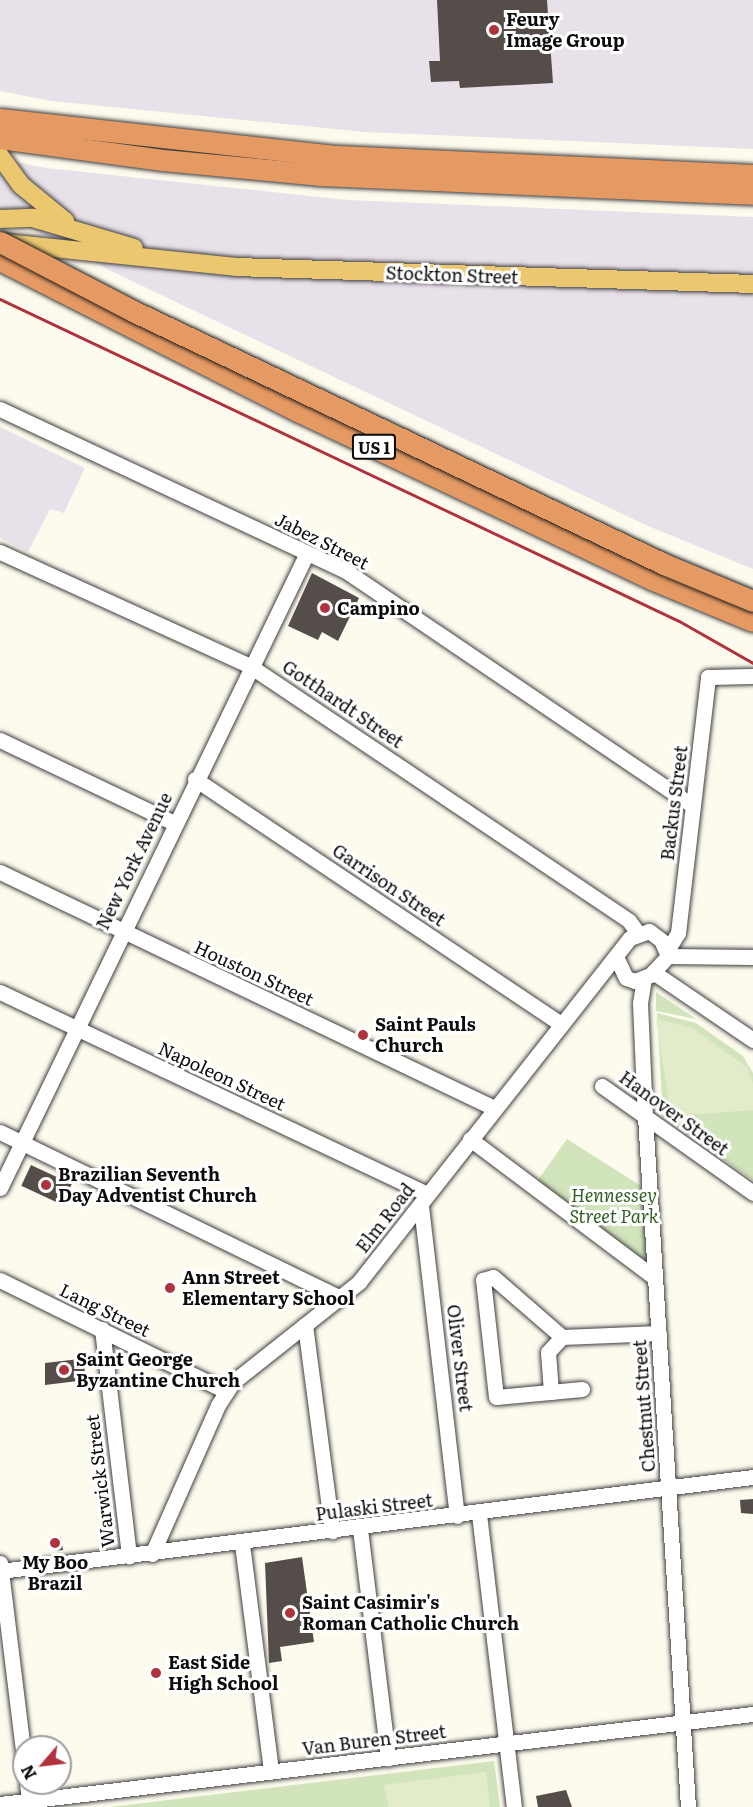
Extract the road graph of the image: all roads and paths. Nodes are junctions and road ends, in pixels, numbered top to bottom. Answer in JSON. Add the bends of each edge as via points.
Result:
{"nodes":[{"id":1,"x":0,"y":119,"type":"edge"},
{"id":2,"x":32,"y":134,"type":"junction"},
{"id":3,"x":0,"y":138,"type":"edge"},
{"id":4,"x":0,"y":156,"type":"edge"},
{"id":5,"x":753,"y":175,"type":"edge"},
{"id":6,"x":753,"y":194,"type":"edge"},
{"id":7,"x":0,"y":219,"type":"edge"},
{"id":8,"x":79,"y":230,"type":"junction"},
{"id":9,"x":0,"y":243,"type":"edge"},
{"id":10,"x":152,"y":256,"type":"junction"},
{"id":11,"x":0,"y":260,"type":"edge"},
{"id":12,"x":753,"y":284,"type":"edge"},
{"id":13,"x":0,"y":409,"type":"edge"},
{"id":14,"x":0,"y":552,"type":"edge"},
{"id":15,"x":308,"y":553,"type":"junction"},
{"id":16,"x":753,"y":601,"type":"edge"},
{"id":17,"x":753,"y":621,"type":"edge"},
{"id":18,"x":250,"y":666,"type":"junction"},
{"id":19,"x":753,"y":676,"type":"edge"},
{"id":20,"x":0,"y":740,"type":"edge"},
{"id":21,"x":195,"y":779,"type":"junction"},
{"id":22,"x":693,"y":806,"type":"junction"},
{"id":23,"x":174,"y":823,"type":"junction"},
{"id":24,"x":0,"y":872,"type":"edge"},
{"id":25,"x":121,"y":931,"type":"junction"},
{"id":26,"x":638,"y":933,"type":"junction"},
{"id":27,"x":665,"y":949,"type":"junction"},
{"id":28,"x":753,"y":957,"type":"edge"},
{"id":29,"x":617,"y":959,"type":"junction"},
{"id":30,"x":649,"y":975,"type":"junction"},
{"id":31,"x":626,"y":978,"type":"junction"},
{"id":32,"x":0,"y":992,"type":"edge"},
{"id":33,"x":640,"y":1003,"type":"junction"},
{"id":34,"x":560,"y":1023,"type":"junction"},
{"id":35,"x":76,"y":1028,"type":"junction"},
{"id":36,"x":753,"y":1040,"type":"edge"},
{"id":37,"x":602,"y":1086,"type":"dead end"},
{"id":38,"x":492,"y":1107,"type":"junction"},
{"id":39,"x":645,"y":1118,"type":"junction"},
{"id":40,"x":0,"y":1131,"type":"edge"},
{"id":41,"x":470,"y":1139,"type":"junction"},
{"id":42,"x":21,"y":1142,"type":"junction"},
{"id":43,"x":0,"y":1188,"type":"edge"},
{"id":44,"x":753,"y":1193,"type":"edge"},
{"id":45,"x":424,"y":1200,"type":"junction"},
{"id":46,"x":655,"y":1278,"type":"junction"},
{"id":47,"x":0,"y":1280,"type":"edge"},
{"id":48,"x":338,"y":1297,"type":"junction"},
{"id":49,"x":305,"y":1324,"type":"junction"},
{"id":50,"x":102,"y":1329,"type":"junction"},
{"id":51,"x":659,"y":1333,"type":"junction"},
{"id":52,"x":562,"y":1337,"type":"junction"},
{"id":53,"x":582,"y":1389,"type":"dead end"},
{"id":54,"x":226,"y":1391,"type":"junction"},
{"id":55,"x":551,"y":1392,"type":"junction"},
{"id":56,"x":753,"y":1477,"type":"edge"},
{"id":57,"x":669,"y":1487,"type":"junction"},
{"id":58,"x":479,"y":1514,"type":"junction"},
{"id":59,"x":457,"y":1516,"type":"junction"},
{"id":60,"x":360,"y":1528,"type":"junction"},
{"id":61,"x":332,"y":1531,"type":"junction"},
{"id":62,"x":242,"y":1544,"type":"junction"},
{"id":63,"x":152,"y":1554,"type":"junction"},
{"id":64,"x":129,"y":1556,"type":"junction"},
{"id":65,"x":0,"y":1568,"type":"edge"},
{"id":66,"x":753,"y":1714,"type":"edge"},
{"id":67,"x":683,"y":1723,"type":"junction"},
{"id":68,"x":21,"y":1735,"type":"edge"},
{"id":69,"x":506,"y":1744,"type":"junction"},
{"id":70,"x":388,"y":1758,"type":"junction"},
{"id":71,"x":271,"y":1772,"type":"junction"},
{"id":72,"x":28,"y":1795,"type":"edge"},
{"id":73,"x":29,"y":1800,"type":"junction"},
{"id":74,"x":0,"y":1804,"type":"edge"},
{"id":75,"x":514,"y":1807,"type":"edge"},
{"id":76,"x":688,"y":1807,"type":"edge"}],
"edges":[{"from":1,"to":2,"type":"highway"},
{"from":2,"to":3,"type":"highway"},
{"from":2,"to":5,"type":"highway","via":[[337,156]]},
{"from":2,"to":6,"type":"highway","via":[[361,178]]},
{"from":4,"to":8,"type":"main road","via":[[42,207]]},
{"from":7,"to":8,"type":"main road","name":"Stockton Street","via":[[33,218]]},
{"from":8,"to":10,"type":"main road","name":"Stockton Street"},
{"from":9,"to":10,"type":"main road","name":"Stockton Street"},
{"from":9,"to":16,"type":"highway","bridge":true,"via":[[133,311],[664,564]]},
{"from":10,"to":12,"type":"main road","name":"Stockton Street","via":[[236,267]]},
{"from":11,"to":17,"type":"highway","number":"US 1","via":[[300,412],[654,580]]},
{"from":13,"to":15,"type":"street","name":"Jabez Street"},
{"from":14,"to":18,"type":"street","name":"Gotthardt Street"},
{"from":15,"to":18,"type":"street","name":"New York Avenue"},
{"from":15,"to":22,"type":"street","name":"Jabez Street","via":[[346,571]]},
{"from":18,"to":21,"type":"street","name":"New York Avenue"},
{"from":18,"to":26,"type":"street","name":"Gotthardt Street","via":[[629,921]]},
{"from":19,"to":22,"type":"street","name":"Backus Street","via":[[708,677]]},
{"from":20,"to":23,"type":"street"},
{"from":21,"to":23,"type":"street","name":"New York Avenue"},
{"from":21,"to":34,"type":"street","name":"Garrison Street"},
{"from":22,"to":27,"type":"street","name":"Backus Street","via":[[678,933]]},
{"from":23,"to":25,"type":"street","name":"New York Avenue"},
{"from":24,"to":25,"type":"street","name":"Houston Street"},
{"from":25,"to":35,"type":"street","name":"New York Avenue"},
{"from":25,"to":38,"type":"street","name":"Houston Street"},
{"from":26,"to":27,"type":"street","via":[[649,931]]},
{"from":26,"to":29,"type":"street"},
{"from":27,"to":28,"type":"street"},
{"from":27,"to":30,"type":"street"},
{"from":29,"to":31,"type":"street"},
{"from":29,"to":34,"type":"street","name":"Elm Road"},
{"from":30,"to":31,"type":"street"},
{"from":30,"to":33,"type":"street","name":"Chestnut Street"},
{"from":30,"to":36,"type":"street"},
{"from":31,"to":33,"type":"street"},
{"from":32,"to":35,"type":"street","name":"Napoleon Street"},
{"from":33,"to":39,"type":"street","name":"Chestnut Street"},
{"from":34,"to":38,"type":"street","name":"Elm Road"},
{"from":35,"to":42,"type":"street","name":"New York Avenue"},
{"from":35,"to":45,"type":"street","name":"Napoleon Street"},
{"from":37,"to":39,"type":"street","name":"Hanover Street"},
{"from":38,"to":41,"type":"street","name":"Elm Road"},
{"from":39,"to":44,"type":"street","name":"Hanover Street"},
{"from":39,"to":46,"type":"street","name":"Chestnut Street"},
{"from":40,"to":42,"type":"street"},
{"from":41,"to":45,"type":"street","name":"Elm Road"},
{"from":41,"to":46,"type":"street"},
{"from":42,"to":43,"type":"street","name":"New York Avenue"},
{"from":42,"to":48,"type":"street"},
{"from":45,"to":48,"type":"street","name":"Elm Road","via":[[359,1282]]},
{"from":45,"to":59,"type":"street","name":"Oliver Street"},
{"from":46,"to":51,"type":"street","name":"Chestnut Street"},
{"from":47,"to":50,"type":"street","name":"Lang Street"},
{"from":48,"to":49,"type":"street","name":"Elm Road"},
{"from":49,"to":54,"type":"street","name":"Elm Road"},
{"from":49,"to":61,"type":"street"},
{"from":50,"to":54,"type":"street","name":"Lang Street"},
{"from":50,"to":64,"type":"street","name":"Warwick Street"},
{"from":51,"to":52,"type":"street"},
{"from":51,"to":57,"type":"street","name":"Chestnut Street"},
{"from":52,"to":55,"type":"street","via":[[549,1352]]},
{"from":52,"to":55,"type":"street","via":[[493,1277],[483,1280],[496,1397]]},
{"from":53,"to":55,"type":"street"},
{"from":54,"to":63,"type":"street","name":"Elm Road"},
{"from":56,"to":57,"type":"street","name":"Pulaski Street"},
{"from":57,"to":58,"type":"street","name":"Pulaski Street"},
{"from":57,"to":67,"type":"street","name":"Chestnut Street"},
{"from":58,"to":59,"type":"street","name":"Pulaski Street"},
{"from":58,"to":69,"type":"street"},
{"from":59,"to":60,"type":"street","name":"Pulaski Street"},
{"from":60,"to":61,"type":"street","name":"Pulaski Street"},
{"from":60,"to":70,"type":"street"},
{"from":61,"to":62,"type":"street","name":"Pulaski Street"},
{"from":62,"to":63,"type":"street","name":"Pulaski Street"},
{"from":62,"to":71,"type":"street"},
{"from":63,"to":64,"type":"street","name":"Pulaski Street"},
{"from":64,"to":65,"type":"street","name":"Pulaski Street"},
{"from":65,"to":68,"type":"street"},
{"from":66,"to":67,"type":"street","name":"Van Buren Street"},
{"from":67,"to":69,"type":"street","name":"Van Buren Street"},
{"from":67,"to":76,"type":"street","name":"Chestnut Street"},
{"from":69,"to":70,"type":"street","name":"Van Buren Street"},
{"from":69,"to":75,"type":"street"},
{"from":70,"to":71,"type":"street","name":"Van Buren Street"},
{"from":71,"to":73,"type":"street","name":"Van Buren Street"},
{"from":72,"to":73,"type":"street"},
{"from":73,"to":74,"type":"street","name":"Van Buren Street"}]}
